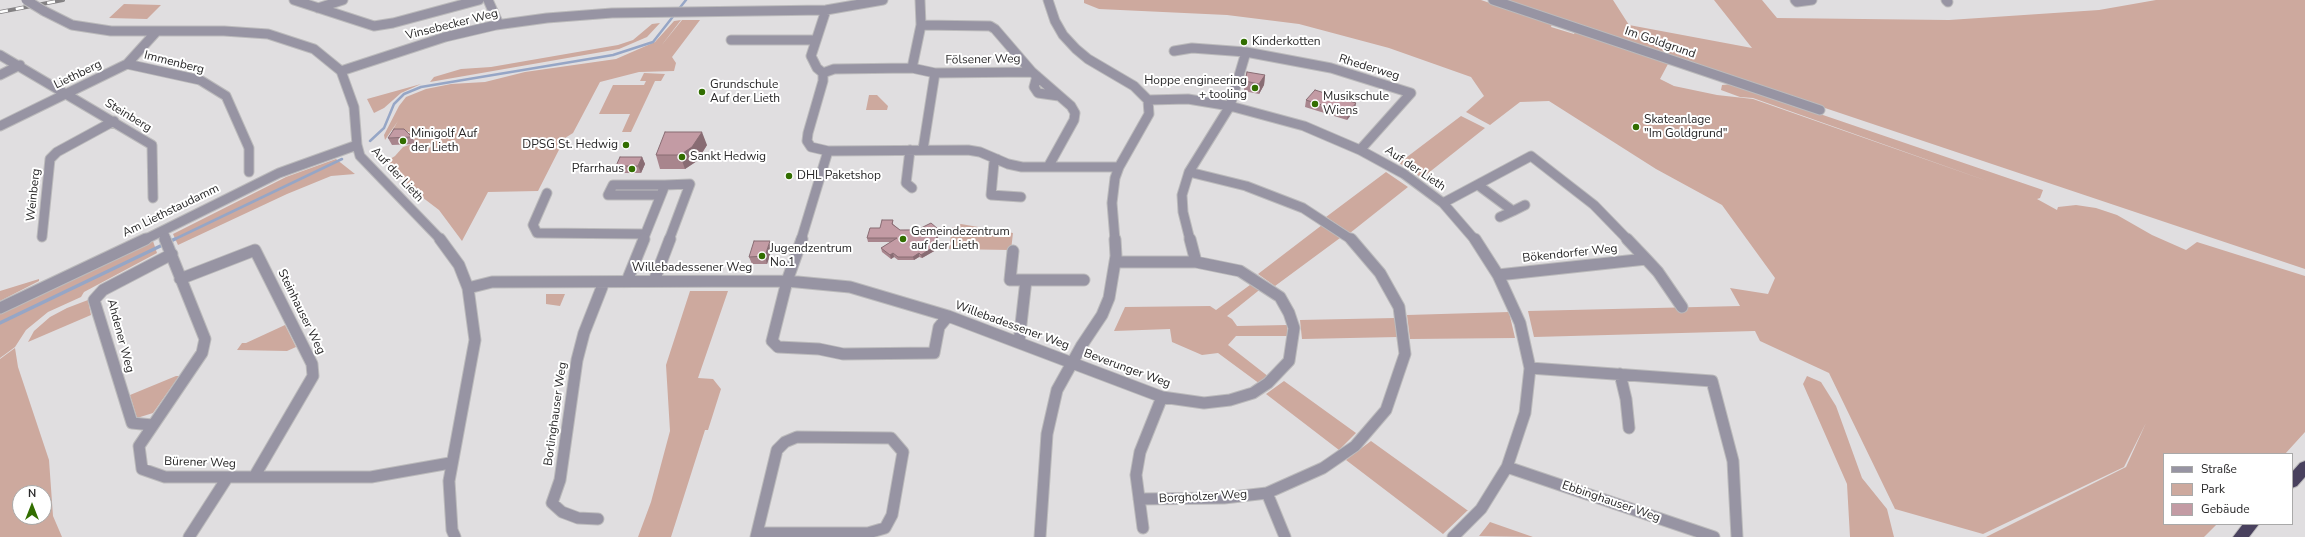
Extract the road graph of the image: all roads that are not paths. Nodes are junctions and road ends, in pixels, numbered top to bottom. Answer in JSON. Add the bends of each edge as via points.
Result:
{"nodes":[{"id":1,"x":26,"y":0,"type":"edge"},
{"id":2,"x":294,"y":0,"type":"edge"},
{"id":3,"x":343,"y":0,"type":"edge"},
{"id":4,"x":478,"y":0,"type":"edge"},
{"id":5,"x":488,"y":0,"type":"edge"},
{"id":6,"x":883,"y":0,"type":"edge"},
{"id":7,"x":920,"y":0,"type":"edge"},
{"id":8,"x":1048,"y":0,"type":"edge"},
{"id":9,"x":1492,"y":0,"type":"edge"},
{"id":10,"x":1812,"y":0,"type":"edge"},
{"id":11,"x":1796,"y":1,"type":"edge"},
{"id":12,"x":318,"y":8,"type":"junction"},
{"id":13,"x":826,"y":10,"type":"junction"},
{"id":14,"x":496,"y":25,"type":"junction"},
{"id":15,"x":921,"y":25,"type":"junction"},
{"id":16,"x":157,"y":31,"type":"junction"},
{"id":17,"x":731,"y":40,"type":"dead end"},
{"id":18,"x":816,"y":40,"type":"junction"},
{"id":19,"x":1174,"y":51,"type":"dead end"},
{"id":20,"x":1246,"y":52,"type":"junction"},
{"id":21,"x":0,"y":55,"type":"edge"},
{"id":22,"x":127,"y":64,"type":"junction"},
{"id":23,"x":20,"y":65,"type":"junction"},
{"id":24,"x":912,"y":68,"type":"junction"},
{"id":25,"x":341,"y":71,"type":"junction"},
{"id":26,"x":823,"y":73,"type":"junction"},
{"id":27,"x":935,"y":73,"type":"junction"},
{"id":28,"x":1034,"y":74,"type":"junction"},
{"id":29,"x":0,"y":75,"type":"edge"},
{"id":30,"x":67,"y":93,"type":"junction"},
{"id":31,"x":1148,"y":100,"type":"junction"},
{"id":32,"x":1230,"y":106,"type":"junction"},
{"id":33,"x":1820,"y":110,"type":"dead end"},
{"id":34,"x":114,"y":121,"type":"junction"},
{"id":35,"x":0,"y":126,"type":"edge"},
{"id":36,"x":357,"y":145,"type":"junction"},
{"id":37,"x":923,"y":149,"type":"junction"},
{"id":38,"x":910,"y":150,"type":"junction"},
{"id":39,"x":1360,"y":150,"type":"junction"},
{"id":40,"x":828,"y":151,"type":"junction"},
{"id":41,"x":997,"y":159,"type":"junction"},
{"id":42,"x":1048,"y":167,"type":"junction"},
{"id":43,"x":1119,"y":167,"type":"junction"},
{"id":44,"x":249,"y":172,"type":"dead end"},
{"id":45,"x":1189,"y":172,"type":"junction"},
{"id":46,"x":665,"y":185,"type":"junction"},
{"id":47,"x":1478,"y":185,"type":"junction"},
{"id":48,"x":912,"y":188,"type":"dead end"},
{"id":49,"x":547,"y":193,"type":"dead end"},
{"id":50,"x":660,"y":195,"type":"junction"},
{"id":51,"x":1021,"y":197,"type":"dead end"},
{"id":52,"x":153,"y":198,"type":"dead end"},
{"id":53,"x":1443,"y":203,"type":"junction"},
{"id":54,"x":1525,"y":205,"type":"dead end"},
{"id":55,"x":1513,"y":211,"type":"junction"},
{"id":56,"x":1500,"y":217,"type":"dead end"},
{"id":57,"x":645,"y":234,"type":"junction"},
{"id":58,"x":42,"y":237,"type":"dead end"},
{"id":59,"x":167,"y":242,"type":"junction"},
{"id":60,"x":1013,"y":251,"type":"dead end"},
{"id":61,"x":1646,"y":259,"type":"junction"},
{"id":62,"x":1115,"y":262,"type":"junction"},
{"id":63,"x":1196,"y":262,"type":"junction"},
{"id":64,"x":1498,"y":275,"type":"junction"},
{"id":65,"x":180,"y":279,"type":"junction"},
{"id":66,"x":1026,"y":280,"type":"junction"},
{"id":67,"x":1084,"y":280,"type":"dead end"},
{"id":68,"x":627,"y":281,"type":"junction"},
{"id":69,"x":654,"y":281,"type":"junction"},
{"id":70,"x":787,"y":281,"type":"junction"},
{"id":71,"x":604,"y":282,"type":"junction"},
{"id":72,"x":468,"y":288,"type":"junction"},
{"id":73,"x":1682,"y":307,"type":"dead end"},
{"id":74,"x":0,"y":308,"type":"edge"},
{"id":75,"x":948,"y":316,"type":"junction"},
{"id":76,"x":1020,"y":342,"type":"junction"},
{"id":77,"x":1072,"y":363,"type":"junction"},
{"id":78,"x":1530,"y":368,"type":"junction"},
{"id":79,"x":1620,"y":374,"type":"junction"},
{"id":80,"x":1162,"y":397,"type":"junction"},
{"id":81,"x":152,"y":425,"type":"junction"},
{"id":82,"x":1629,"y":428,"type":"dead end"},
{"id":83,"x":450,"y":463,"type":"junction"},
{"id":84,"x":1507,"y":467,"type":"junction"},
{"id":85,"x":2305,"y":467,"type":"edge"},
{"id":86,"x":254,"y":477,"type":"junction"},
{"id":87,"x":228,"y":478,"type":"junction"},
{"id":88,"x":2293,"y":481,"type":"edge"},
{"id":89,"x":1267,"y":493,"type":"junction"},
{"id":90,"x":1139,"y":499,"type":"junction"},
{"id":91,"x":598,"y":520,"type":"dead end"},
{"id":92,"x":2251,"y":525,"type":"edge"},
{"id":93,"x":1143,"y":528,"type":"dead end"},
{"id":94,"x":757,"y":535,"type":"edge"},
{"id":95,"x":189,"y":537,"type":"edge"},
{"id":96,"x":455,"y":537,"type":"edge"},
{"id":97,"x":1040,"y":537,"type":"edge"},
{"id":98,"x":1285,"y":537,"type":"edge"},
{"id":99,"x":1453,"y":537,"type":"edge"},
{"id":100,"x":1714,"y":537,"type":"edge"},
{"id":101,"x":1737,"y":537,"type":"edge"},
{"id":102,"x":2240,"y":537,"type":"edge"}],
"edges":[{"from":1,"to":16,"type":"street","name":"Auf der Lieth","bridge":true,"via":[[62,21],[86,28]]},
{"from":2,"to":12,"type":"street"},
{"from":3,"to":12,"type":"street"},
{"from":4,"to":12,"type":"street","via":[[378,26]]},
{"from":5,"to":14,"type":"street","via":[[497,20]]},
{"from":6,"to":13,"type":"street","name":"Vinsebecker Weg"},
{"from":7,"to":15,"type":"street"},
{"from":8,"to":31,"type":"street","via":[[1055,21],[1076,49],[1134,86]]},
{"from":9,"to":33,"type":"street","name":"Im Goldgrund"},
{"from":10,"to":11,"type":"street"},
{"from":13,"to":14,"type":"street","name":"Vinsebecker Weg","via":[[571,15]]},
{"from":13,"to":18,"type":"street"},
{"from":14,"to":25,"type":"street","name":"Vinsebecker Weg","via":[[445,37]]},
{"from":15,"to":24,"type":"street"},
{"from":15,"to":28,"type":"street","name":"Fölsener Weg","via":[[990,26]]},
{"from":16,"to":22,"type":"street","name":"Liethberg"},
{"from":16,"to":25,"type":"street","name":"Auf der Lieth","via":[[268,34],[314,49]]},
{"from":17,"to":18,"type":"street"},
{"from":18,"to":26,"type":"street","via":[[811,56],[817,68]]},
{"from":19,"to":20,"type":"street","name":"Rhederweg","via":[[1192,48]]},
{"from":20,"to":32,"type":"street"},
{"from":20,"to":39,"type":"street","name":"Rhederweg","via":[[1331,68],[1411,93]]},
{"from":21,"to":23,"type":"street","name":"Steinberg"},
{"from":22,"to":30,"type":"street","name":"Liethberg"},
{"from":22,"to":44,"type":"street","name":"Immenberg","via":[[200,80],[226,96],[249,148]]},
{"from":23,"to":29,"type":"street"},
{"from":23,"to":30,"type":"street","name":"Steinberg"},
{"from":24,"to":26,"type":"street","name":"Fölsener Weg","via":[[834,69]]},
{"from":24,"to":27,"type":"street","name":"Fölsener Weg"},
{"from":25,"to":36,"type":"street","name":"Auf der Lieth","via":[[354,107]]},
{"from":26,"to":40,"type":"street","via":[[807,141],[811,147]]},
{"from":27,"to":28,"type":"street","name":"Fölsener Weg"},
{"from":27,"to":37,"type":"street"},
{"from":28,"to":42,"type":"street","via":[[1034,87],[1038,93],[1059,96],[1072,106],[1075,112],[1074,120]]},
{"from":30,"to":34,"type":"street","name":"Steinberg"},
{"from":30,"to":35,"type":"street","name":"Liethberg"},
{"from":31,"to":32,"type":"street","name":"Auf der Lieth","via":[[1188,99]]},
{"from":31,"to":43,"type":"street","via":[[1149,114]]},
{"from":32,"to":39,"type":"street","name":"Auf der Lieth","via":[[1304,126]]},
{"from":32,"to":45,"type":"street"},
{"from":34,"to":52,"type":"street","name":"Steinberg","via":[[152,145]]},
{"from":34,"to":58,"type":"street","name":"Weinberg","via":[[57,152],[50,159]]},
{"from":36,"to":59,"type":"street","name":"Am Liethstaudamm","via":[[279,172]]},
{"from":36,"to":72,"type":"street","name":"Auf der Lieth","via":[[366,164],[442,241],[459,265]]},
{"from":37,"to":38,"type":"street"},
{"from":37,"to":41,"type":"street","via":[[968,150]]},
{"from":38,"to":40,"type":"street"},
{"from":38,"to":48,"type":"street","via":[[906,183]]},
{"from":39,"to":53,"type":"street","name":"Auf der Lieth","via":[[1398,170]]},
{"from":40,"to":70,"type":"street","via":[[811,212]]},
{"from":41,"to":42,"type":"street","via":[[1022,166]]},
{"from":41,"to":51,"type":"street","via":[[994,162],[991,195]]},
{"from":42,"to":43,"type":"street"},
{"from":43,"to":62,"type":"street","via":[[1112,203]]},
{"from":45,"to":63,"type":"street","via":[[1182,195],[1182,206]]},
{"from":45,"to":89,"type":"street","name":"Borgholzer Weg","via":[[1246,186],[1303,208],[1352,240],[1380,273],[1399,306],[1406,354],[1386,410],[1355,446],[1323,468]]},
{"from":46,"to":50,"type":"street"},
{"from":46,"to":50,"type":"street","via":[[613,185],[608,196]]},
{"from":46,"to":69,"type":"street","via":[[690,184]]},
{"from":47,"to":53,"type":"street","name":"Bökendorfer Weg"},
{"from":47,"to":55,"type":"street"},
{"from":47,"to":61,"type":"street","name":"Bökendorfer Weg","via":[[1532,156],[1594,205]]},
{"from":49,"to":57,"type":"street","via":[[533,225],[537,233]]},
{"from":50,"to":57,"type":"street"},
{"from":53,"to":64,"type":"street","name":"Auf der Lieth","via":[[1470,232]]},
{"from":54,"to":55,"type":"street"},
{"from":55,"to":56,"type":"street"},
{"from":57,"to":68,"type":"street"},
{"from":59,"to":65,"type":"street","name":"Bürener Weg"},
{"from":59,"to":74,"type":"street","name":"Am Liethstaudamm"},
{"from":59,"to":81,"type":"street","name":"Ahdener Weg","via":[[103,290],[94,300],[132,423]]},
{"from":60,"to":66,"type":"street","via":[[1010,280]]},
{"from":61,"to":64,"type":"street","name":"Bökendorfer Weg"},
{"from":61,"to":73,"type":"street","name":"Bökendorfer Weg"},
{"from":62,"to":63,"type":"street","name":"Beverunger Weg"},
{"from":62,"to":77,"type":"street","via":[[1109,298],[1102,316]]},
{"from":63,"to":80,"type":"street","name":"Beverunger Weg","via":[[1240,271],[1280,297],[1294,328],[1291,351],[1288,362],[1268,383],[1253,393],[1230,400],[1204,403]]},
{"from":64,"to":78,"type":"street","name":"Auf der Lieth","via":[[1520,323]]},
{"from":65,"to":81,"type":"street","name":"Bürener Weg","via":[[205,339],[202,353]]},
{"from":65,"to":86,"type":"street","name":"Steinhauser Weg","via":[[255,250],[312,364],[313,376]]},
{"from":66,"to":67,"type":"street"},
{"from":66,"to":76,"type":"street"},
{"from":68,"to":69,"type":"street","name":"Willebadessener Weg"},
{"from":68,"to":71,"type":"street","name":"Willebadessener Weg"},
{"from":69,"to":70,"type":"street","name":"Willebadessener Weg"},
{"from":70,"to":75,"type":"street","name":"Willebadessener Weg","via":[[850,287]]},
{"from":70,"to":75,"type":"street","via":[[772,341],[778,347],[820,349],[843,354],[934,353],[940,327]]},
{"from":71,"to":72,"type":"street","name":"Willebadessener Weg","via":[[492,282]]},
{"from":71,"to":91,"type":"street","name":"Borlinghauser Weg","via":[[578,354],[560,480],[552,503],[562,512],[578,518]]},
{"from":72,"to":83,"type":"street","name":"Auf der Lieth","via":[[475,340]]},
{"from":75,"to":76,"type":"street","name":"Willebadessener Weg"},
{"from":76,"to":77,"type":"street","name":"Willebadessener Weg"},
{"from":77,"to":80,"type":"street","name":"Beverunger Weg"},
{"from":77,"to":97,"type":"street","via":[[1057,390],[1047,434]]},
{"from":78,"to":79,"type":"street"},
{"from":78,"to":84,"type":"street","name":"Auf der Lieth","via":[[1525,413]]},
{"from":79,"to":82,"type":"street"},
{"from":79,"to":101,"type":"street","via":[[1712,381],[1733,461]]},
{"from":80,"to":90,"type":"street","via":[[1140,452],[1136,475]]},
{"from":81,"to":87,"type":"street","name":"Bürener Weg","via":[[139,446],[142,469],[166,477]]},
{"from":83,"to":86,"type":"street","name":"Bürener Weg","via":[[371,477]]},
{"from":83,"to":96,"type":"street","name":"Auf der Lieth","via":[[448,481],[452,530]]},
{"from":84,"to":99,"type":"street","name":"Auf der Lieth","via":[[1480,509]]},
{"from":84,"to":100,"type":"street","name":"Ebbinghauser Weg"},
{"from":85,"to":88,"type":"highway"},
{"from":86,"to":87,"type":"street","name":"Bürener Weg"},
{"from":87,"to":95,"type":"street"},
{"from":89,"to":90,"type":"street","name":"Borgholzer Weg","via":[[1224,498]]},
{"from":89,"to":98,"type":"street"},
{"from":90,"to":93,"type":"street"},
{"from":92,"to":102,"type":"highway"},
{"from":94,"to":94,"type":"street","via":[[777,450],[784,442],[797,437],[891,438],[903,452],[892,515],[885,528],[868,533]]}]}
